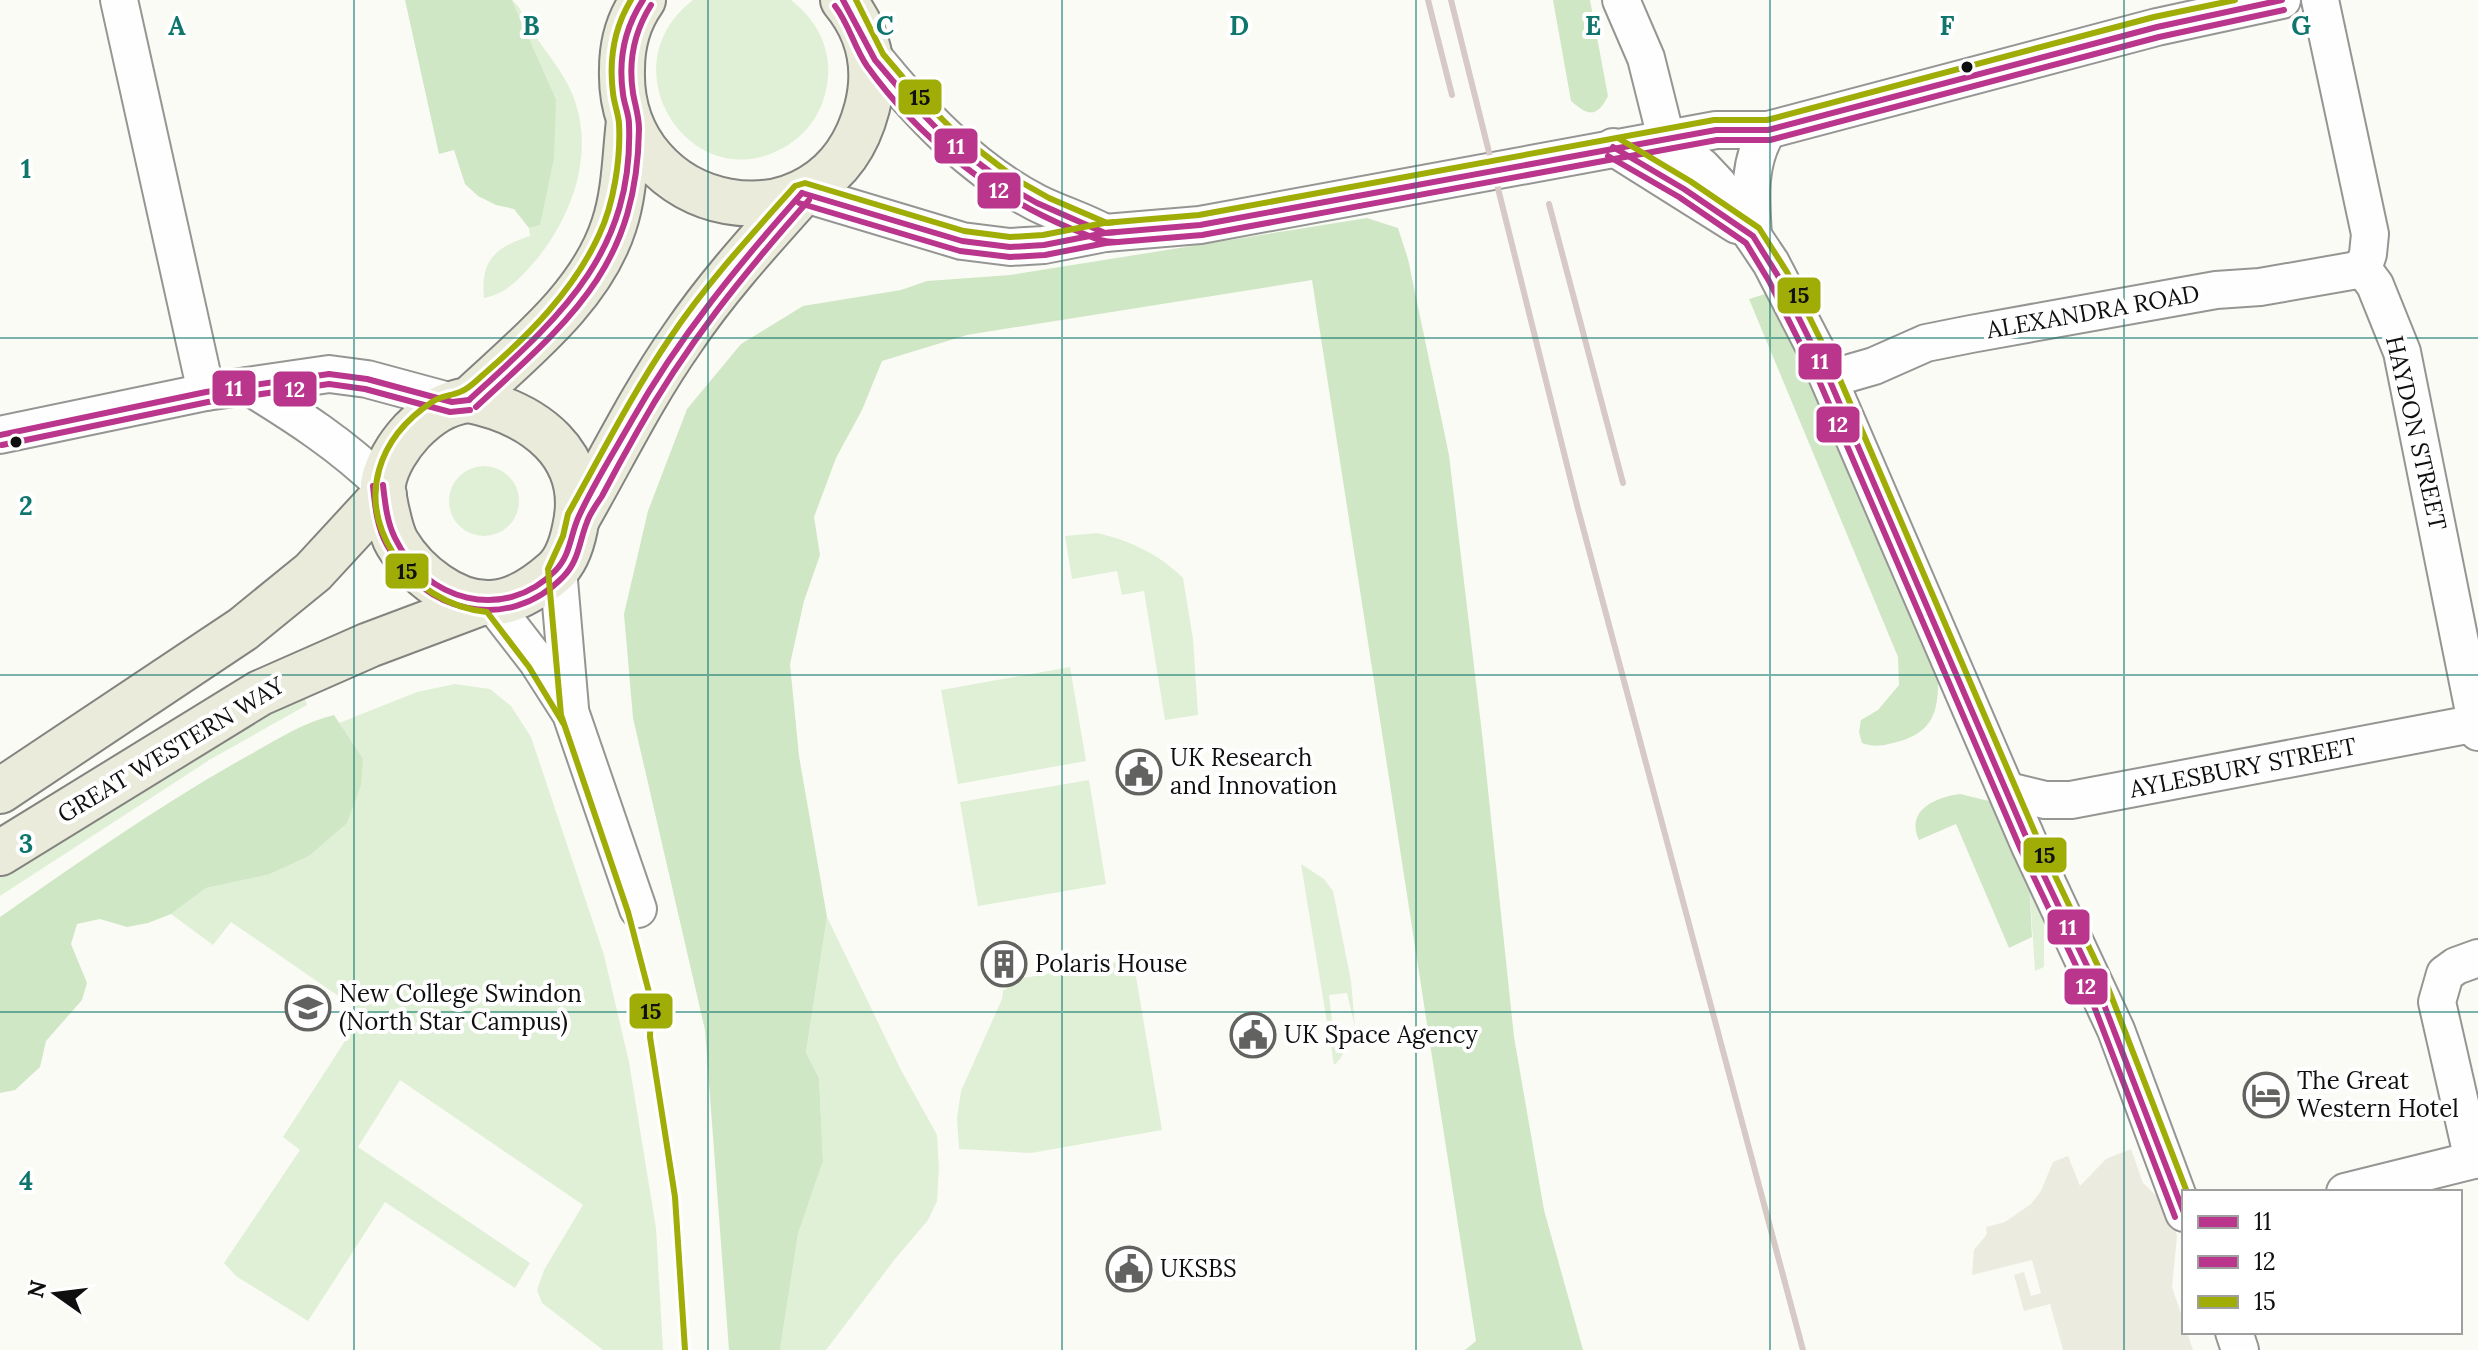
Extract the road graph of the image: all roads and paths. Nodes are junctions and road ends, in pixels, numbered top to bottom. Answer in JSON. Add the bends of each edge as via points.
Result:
{"nodes":[{"id":1,"x":119,"y":0,"type":"edge"},
{"id":2,"x":643,"y":0,"type":"edge"},
{"id":3,"x":1621,"y":0,"type":"edge"},
{"id":4,"x":2282,"y":0,"type":"edge"},
{"id":5,"x":2320,"y":0,"type":"edge"},
{"id":6,"x":849,"y":4,"type":"edge"},
{"id":7,"x":2174,"y":11,"type":"edge"},
{"id":8,"x":872,"y":55,"type":"junction"},
{"id":9,"x":629,"y":121,"type":"junction"},
{"id":10,"x":1768,"y":130,"type":"junction"},
{"id":11,"x":1666,"y":138,"type":"junction"},
{"id":12,"x":1613,"y":147,"type":"junction"},
{"id":13,"x":802,"y":193,"type":"junction"},
{"id":14,"x":1105,"y":233,"type":"junction"},
{"id":15,"x":1753,"y":236,"type":"junction"},
{"id":16,"x":2363,"y":269,"type":"junction"},
{"id":17,"x":1829,"y":379,"type":"junction"},
{"id":18,"x":248,"y":386,"type":"junction"},
{"id":19,"x":206,"y":392,"type":"junction"},
{"id":20,"x":460,"y":401,"type":"junction"},
{"id":21,"x":0,"y":435,"type":"edge"},
{"id":22,"x":383,"y":490,"type":"junction"},
{"id":23,"x":577,"y":519,"type":"junction"},
{"id":24,"x":558,"y":569,"type":"junction"},
{"id":25,"x":487,"y":603,"type":"junction"},
{"id":26,"x":571,"y":714,"type":"junction"},
{"id":27,"x":2478,"y":726,"type":"edge"},
{"id":28,"x":0,"y":791,"type":"edge"},
{"id":29,"x":2008,"y":791,"type":"junction"},
{"id":30,"x":0,"y":853,"type":"edge"},
{"id":31,"x":638,"y":909,"type":"dead end"},
{"id":32,"x":2478,"y":958,"type":"edge"},
{"id":33,"x":2475,"y":1160,"type":"edge"},
{"id":34,"x":2353,"y":1190,"type":"edge"},
{"id":35,"x":2182,"y":1208,"type":"edge"}],
"edges":[{"from":1,"to":19,"type":"street"},
{"from":2,"to":9,"type":"main road","via":[[623,48],[622,92]]},
{"from":3,"to":11,"type":"street","via":[[1650,68]]},
{"from":4,"to":7,"type":"street"},
{"from":5,"to":16,"type":"street","via":[[2370,234]]},
{"from":6,"to":8,"type":"main road"},
{"from":7,"to":10,"type":"street"},
{"from":8,"to":13,"type":"main road","via":[[869,99],[854,143],[832,172]]},
{"from":8,"to":14,"type":"street","via":[[917,108],[978,163],[1037,203]]},
{"from":9,"to":13,"type":"main road","via":[[667,173],[705,195],[753,204]]},
{"from":9,"to":20,"type":"main road","via":[[620,202],[599,257],[559,312]]},
{"from":10,"to":11,"type":"street","via":[[1716,130]]},
{"from":10,"to":15,"type":"street","via":[[1754,158]]},
{"from":11,"to":12,"type":"street"},
{"from":11,"to":15,"type":"street","via":[[1714,179]]},
{"from":12,"to":14,"type":"street","via":[[1200,225]]},
{"from":12,"to":15,"type":"street"},
{"from":13,"to":14,"type":"street","via":[[962,241],[1010,247]]},
{"from":13,"to":23,"type":"main road","via":[[680,341]]},
{"from":15,"to":17,"type":"street"},
{"from":16,"to":17,"type":"street","name":"ALEXANDRA ROAD","via":[[1926,343]]},
{"from":16,"to":27,"type":"street","name":"HAYDON STREET","via":[[2375,285],[2402,352]]},
{"from":17,"to":29,"type":"street"},
{"from":18,"to":19,"type":"street"},
{"from":18,"to":20,"type":"street","via":[[329,374]]},
{"from":18,"to":22,"type":"street","via":[[352,455]]},
{"from":19,"to":21,"type":"street"},
{"from":20,"to":22,"type":"main road","via":[[421,422],[406,437]]},
{"from":20,"to":23,"type":"main road","via":[[496,406],[550,437],[575,480]]},
{"from":22,"to":25,"type":"main road","via":[[395,540],[407,557],[441,588]]},
{"from":22,"to":28,"type":"main road","via":[[313,572],[253,621]]},
{"from":23,"to":24,"type":"main road"},
{"from":24,"to":25,"type":"main road","via":[[516,598]]},
{"from":24,"to":26,"type":"street"},
{"from":25,"to":26,"type":"street","via":[[537,661]]},
{"from":25,"to":30,"type":"main road","name":"GREAT WESTERN WAY","via":[[369,645],[260,693]]},
{"from":26,"to":31,"type":"street"},
{"from":27,"to":29,"type":"street","name":"AYLESBURY STREET","via":[[2071,800]]},
{"from":29,"to":35,"type":"street","via":[[2116,1030]]},
{"from":32,"to":33,"type":"street","via":[[2445,974],[2437,1002]]},
{"from":33,"to":34,"type":"street"}]}
